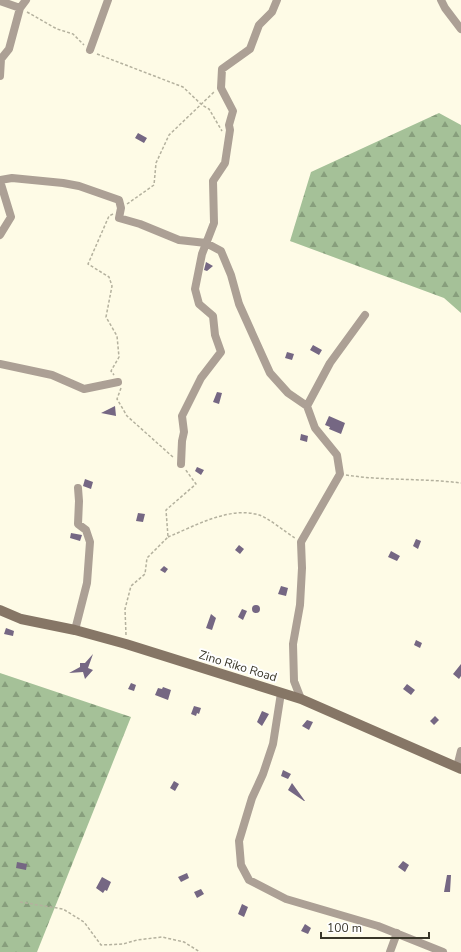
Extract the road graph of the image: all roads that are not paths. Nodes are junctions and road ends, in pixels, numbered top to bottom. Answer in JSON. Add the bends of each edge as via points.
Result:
{"nodes":[{"id":1,"x":26,"y":0,"type":"edge"},
{"id":2,"x":108,"y":0,"type":"edge"},
{"id":3,"x":277,"y":0,"type":"edge"},
{"id":4,"x":441,"y":0,"type":"edge"},
{"id":5,"x":0,"y":1,"type":"edge"},
{"id":6,"x":20,"y":8,"type":"junction"},
{"id":7,"x":461,"y":28,"type":"edge"},
{"id":8,"x":90,"y":50,"type":"road end"},
{"id":9,"x":0,"y":76,"type":"edge"},
{"id":10,"x":0,"y":181,"type":"edge"},
{"id":11,"x":0,"y":235,"type":"edge"},
{"id":12,"x":206,"y":243,"type":"junction"},
{"id":13,"x":365,"y":315,"type":"dead end"},
{"id":14,"x":0,"y":364,"type":"edge"},
{"id":15,"x":118,"y":382,"type":"road end"},
{"id":16,"x":307,"y":406,"type":"junction"},
{"id":17,"x":181,"y":464,"type":"road end"},
{"id":18,"x":78,"y":488,"type":"dead end"},
{"id":19,"x":0,"y":610,"type":"edge"},
{"id":20,"x":75,"y":630,"type":"junction"},
{"id":21,"x":281,"y":693,"type":"junction"},
{"id":22,"x":300,"y":699,"type":"junction"},
{"id":23,"x":461,"y":751,"type":"edge"},
{"id":24,"x":459,"y":768,"type":"edge"},
{"id":25,"x":397,"y":933,"type":"junction"},
{"id":26,"x":390,"y":952,"type":"edge"},
{"id":27,"x":442,"y":952,"type":"edge"}],
"edges":[{"from":1,"to":6,"type":"street"},
{"from":2,"to":8,"type":"street"},
{"from":3,"to":12,"type":"street","via":[[272,12],[259,25],[250,49],[222,69],[220,88],[233,111],[225,163],[214,181],[214,223]]},
{"from":4,"to":7,"type":"street","via":[[444,8]]},
{"from":5,"to":6,"type":"street"},
{"from":6,"to":9,"type":"street","via":[[9,49],[1,59]]},
{"from":10,"to":11,"type":"street","via":[[11,216]]},
{"from":10,"to":12,"type":"street","via":[[12,178],[79,186],[119,200],[119,218],[179,240]]},
{"from":12,"to":16,"type":"street","via":[[221,252],[239,304],[270,373],[288,393]]},
{"from":12,"to":17,"type":"street","via":[[195,289],[199,304],[214,316],[215,334],[222,352],[201,378],[182,416],[184,432]]},
{"from":13,"to":16,"type":"street","via":[[330,363]]},
{"from":14,"to":15,"type":"street","via":[[52,375],[84,389]]},
{"from":16,"to":22,"type":"street","via":[[315,428],[337,455],[340,474],[301,542],[300,605],[293,644],[294,681]]},
{"from":18,"to":20,"type":"street","via":[[78,524],[86,530],[90,542],[87,583]]},
{"from":19,"to":20,"type":"street","name":"Zino Riko Road","via":[[21,618]]},
{"from":20,"to":21,"type":"street","name":"Zino Riko Road"},
{"from":21,"to":22,"type":"street","name":"Zino Riko Road"},
{"from":21,"to":25,"type":"street","via":[[273,744],[239,841],[241,866],[249,880],[286,899]]},
{"from":22,"to":24,"type":"street","name":"Zino Riko Road"},
{"from":23,"to":24,"type":"street"},
{"from":25,"to":26,"type":"street"},
{"from":25,"to":27,"type":"street"}]}
